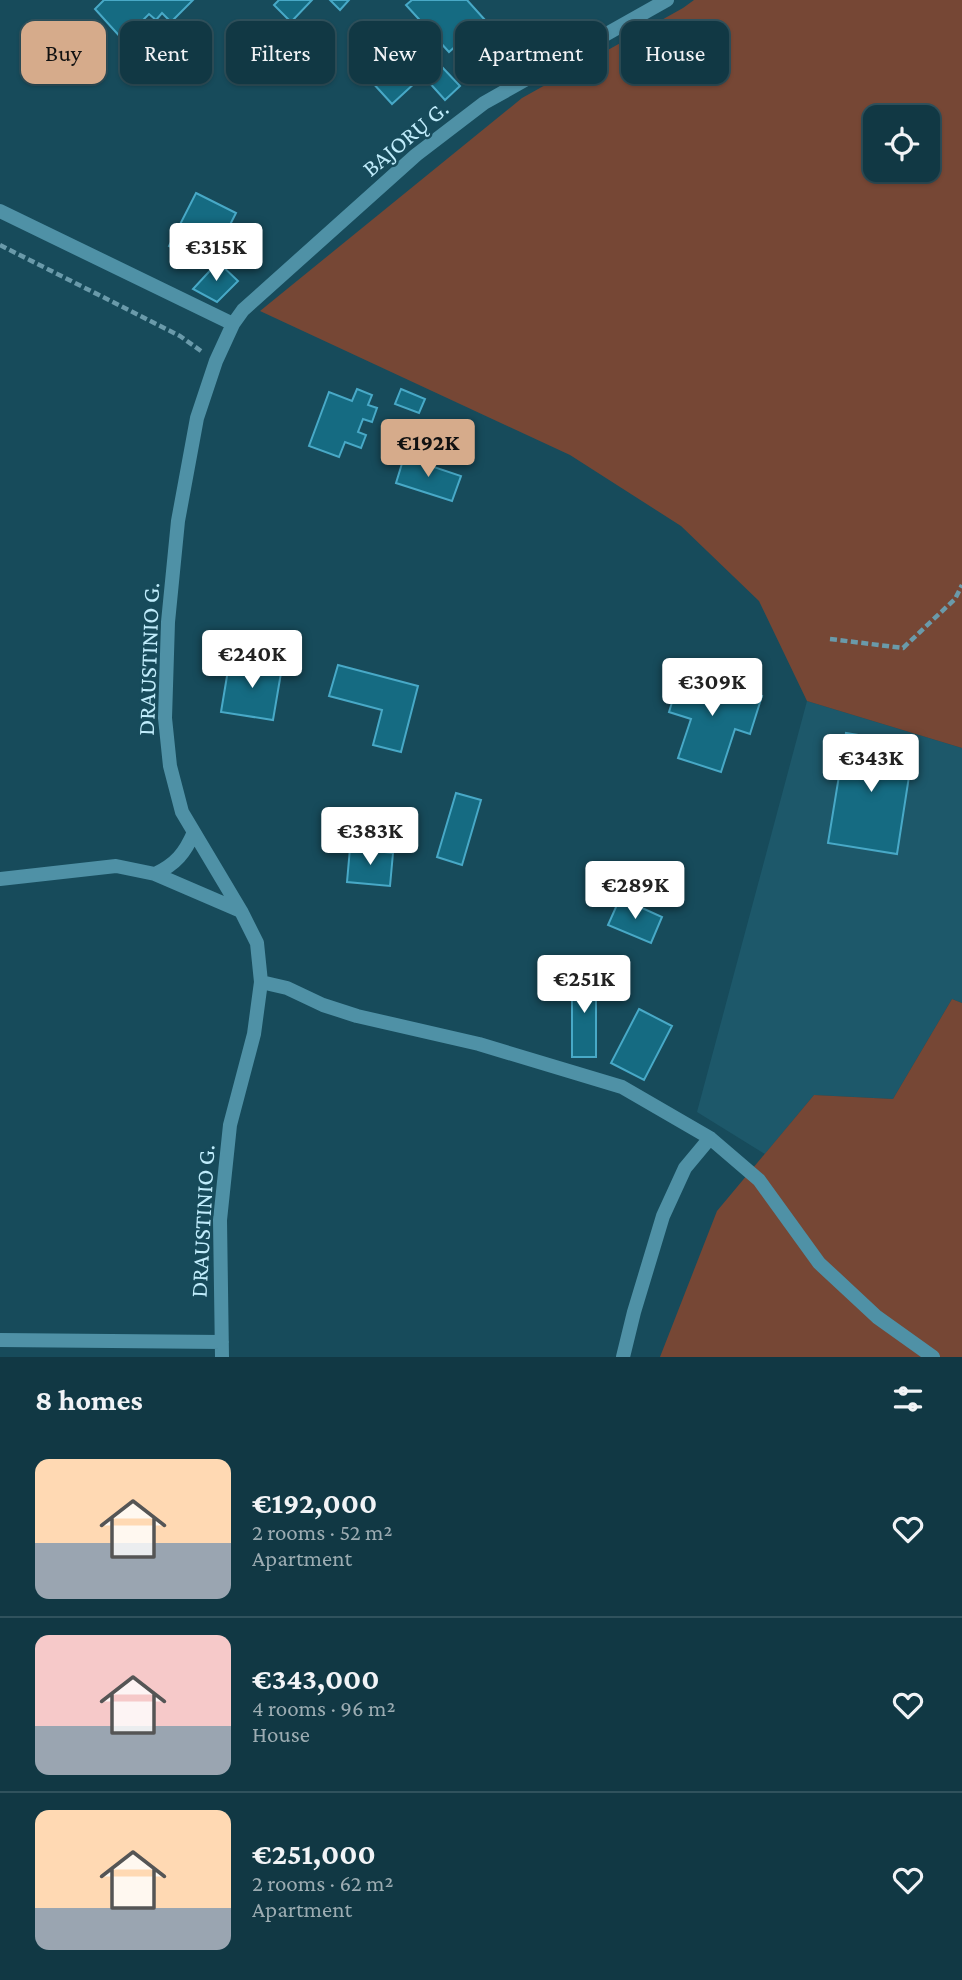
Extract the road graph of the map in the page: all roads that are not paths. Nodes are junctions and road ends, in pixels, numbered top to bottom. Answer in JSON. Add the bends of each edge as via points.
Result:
{"nodes":[{"id":1,"x":667,"y":0,"type":"edge"},
{"id":2,"x":0,"y":211,"type":"edge"},
{"id":3,"x":233,"y":324,"type":"junction"},
{"id":4,"x":194,"y":832,"type":"junction"},
{"id":5,"x":155,"y":874,"type":"junction"},
{"id":6,"x":0,"y":878,"type":"edge"},
{"id":7,"x":241,"y":911,"type":"junction"},
{"id":8,"x":261,"y":982,"type":"junction"},
{"id":9,"x":710,"y":1138,"type":"junction"},
{"id":10,"x":0,"y":1340,"type":"edge"},
{"id":11,"x":222,"y":1350,"type":"edge"},
{"id":12,"x":623,"y":1357,"type":"edge"},
{"id":13,"x":933,"y":1357,"type":"edge"}],
"edges":[{"from":1,"to":3,"type":"street","name":"BAJORŲ G.","via":[[484,103],[416,155],[258,296]]},
{"from":2,"to":3,"type":"street"},
{"from":3,"to":4,"type":"street","name":"DRAUSTINIO G.","via":[[197,418],[178,521],[168,622],[165,718],[170,766],[182,812]]},
{"from":4,"to":5,"type":"street","via":[[186,852]]},
{"from":4,"to":7,"type":"street","name":"DRAUSTINIO G."},
{"from":5,"to":6,"type":"street","via":[[116,866]]},
{"from":5,"to":7,"type":"street"},
{"from":7,"to":8,"type":"street","name":"DRAUSTINIO G.","via":[[257,943]]},
{"from":8,"to":9,"type":"street","via":[[356,1016],[479,1044],[622,1087]]},
{"from":8,"to":11,"type":"street","name":"DRAUSTINIO G.","via":[[254,1034],[230,1125],[220,1220]]},
{"from":9,"to":12,"type":"street","via":[[685,1168],[663,1216]]},
{"from":9,"to":13,"type":"street","via":[[758,1180],[819,1263],[877,1317]]},
{"from":10,"to":11,"type":"street"}]}
